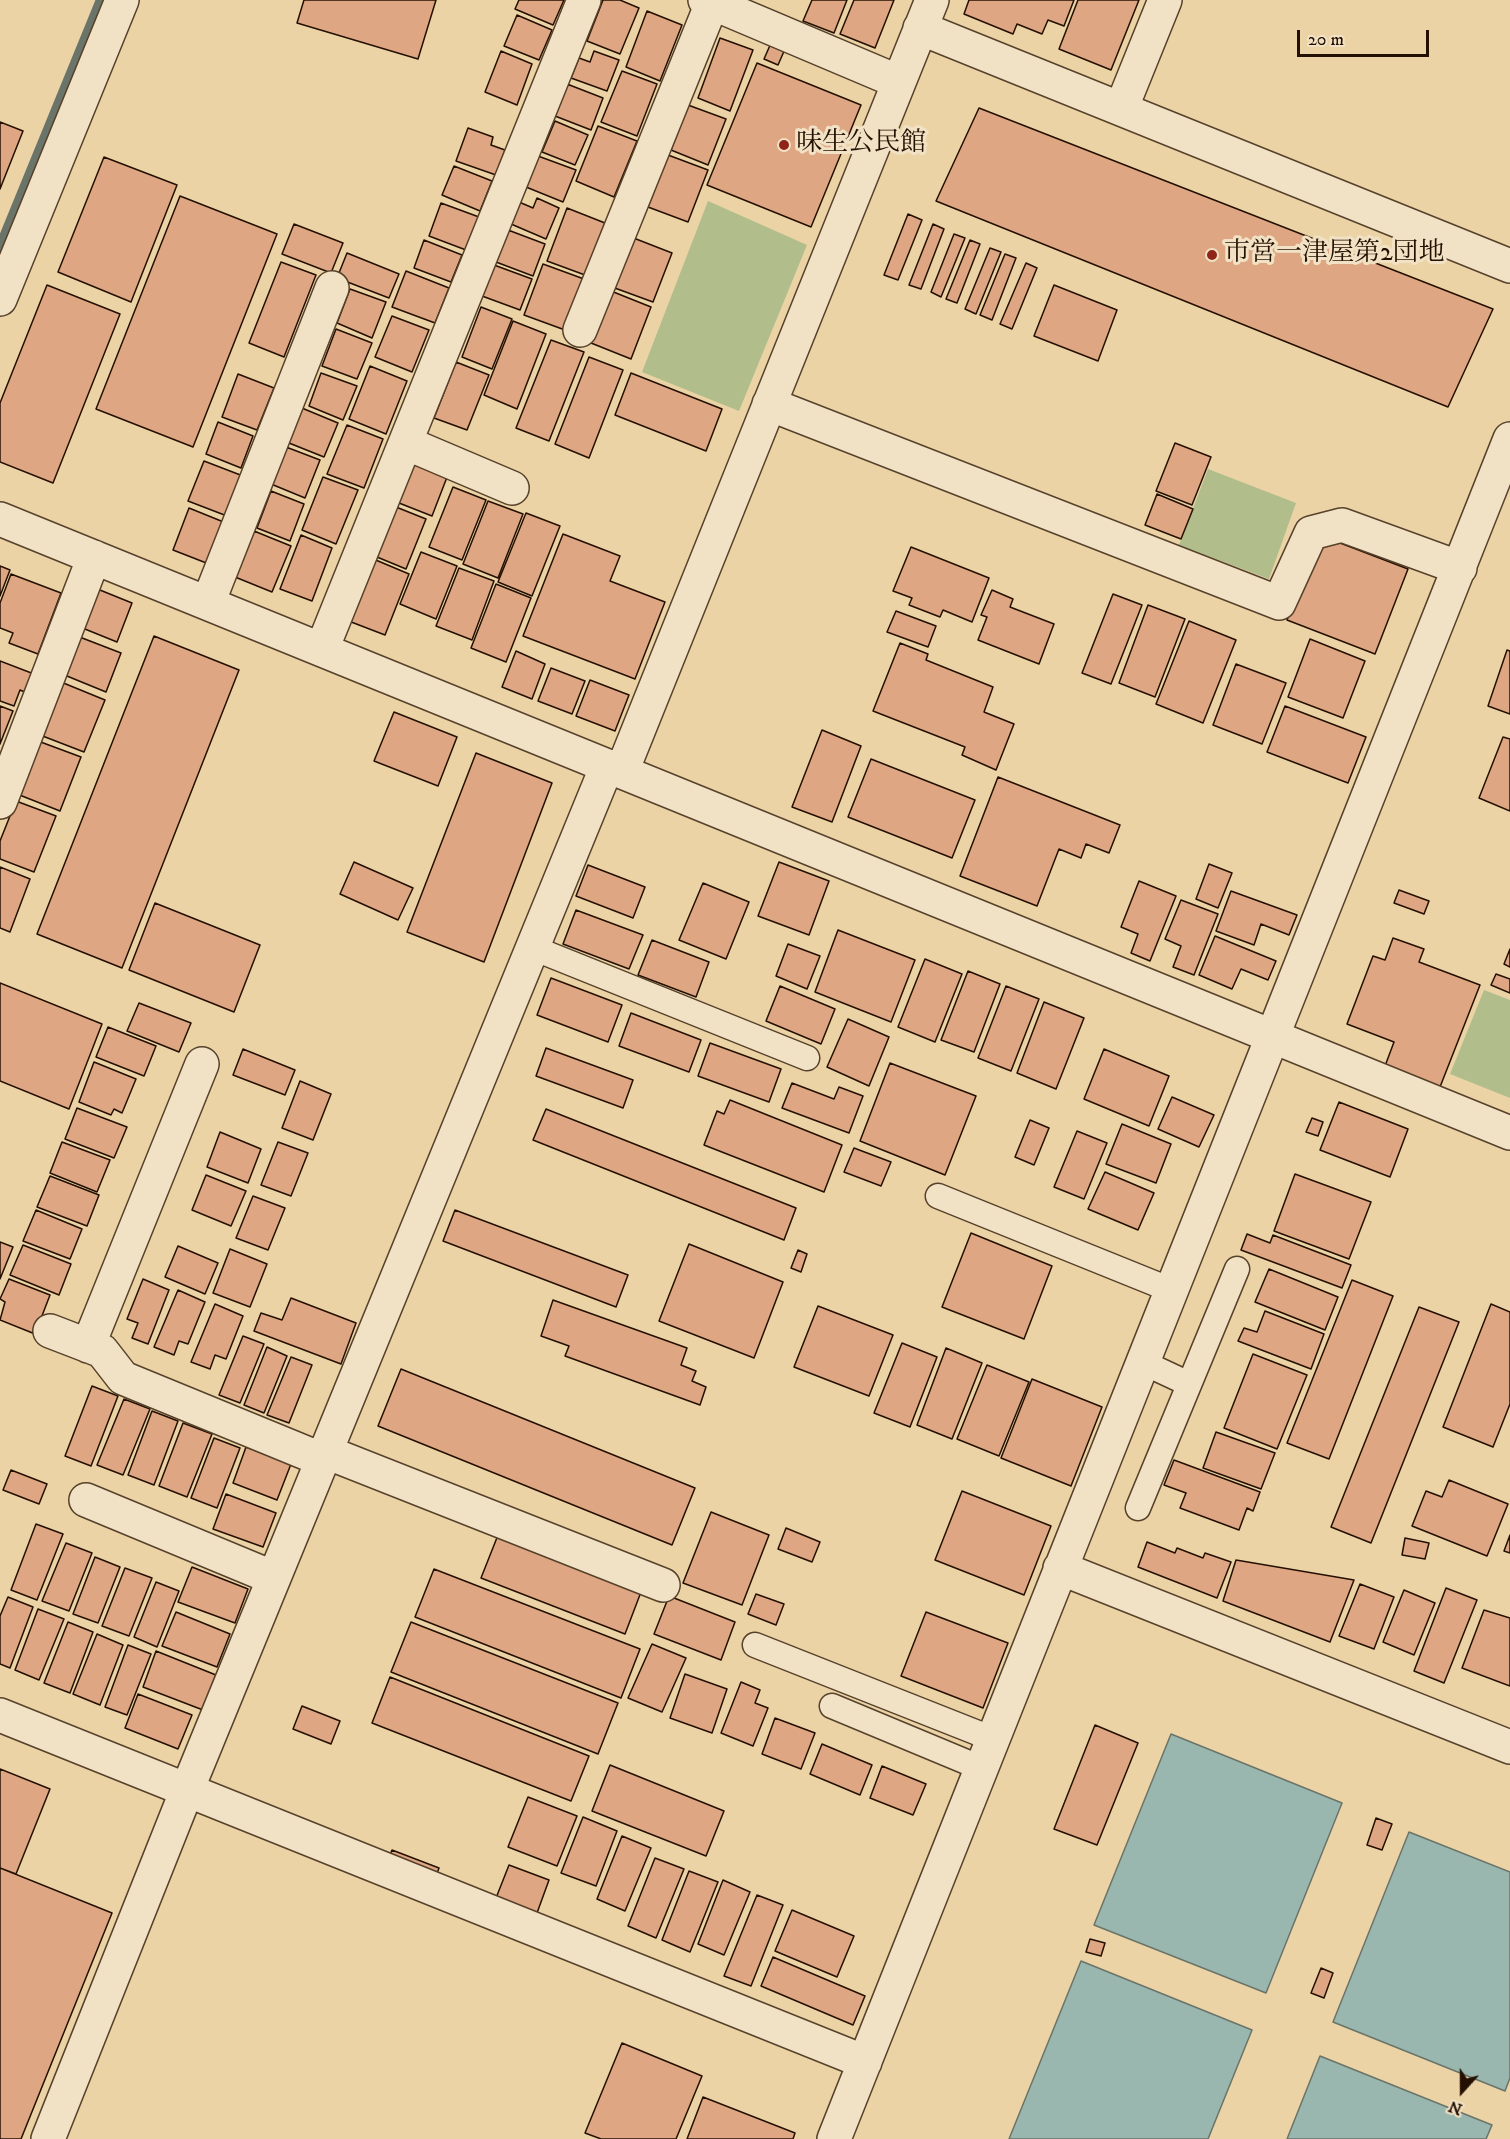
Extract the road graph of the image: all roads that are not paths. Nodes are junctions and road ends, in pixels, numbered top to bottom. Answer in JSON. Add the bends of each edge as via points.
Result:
{"nodes":[{"id":1,"x":122,"y":0,"type":"edge"},
{"id":2,"x":584,"y":0,"type":"edge"},
{"id":3,"x":1165,"y":0,"type":"edge"},
{"id":4,"x":709,"y":2,"type":"edge"},
{"id":5,"x":926,"y":14,"type":"edge"},
{"id":6,"x":899,"y":82,"type":"junction"},
{"id":7,"x":1121,"y":109,"type":"junction"},
{"id":8,"x":1510,"y":266,"type":"edge"},
{"id":9,"x":332,"y":288,"type":"dead end"},
{"id":10,"x":0,"y":299,"type":"edge"},
{"id":11,"x":580,"y":330,"type":"dead end"},
{"id":12,"x":770,"y":404,"type":"junction"},
{"id":13,"x":1510,"y":440,"type":"edge"},
{"id":14,"x":406,"y":443,"type":"junction"},
{"id":15,"x":512,"y":488,"type":"dead end"},
{"id":16,"x":0,"y":519,"type":"edge"},
{"id":17,"x":94,"y":557,"type":"junction"},
{"id":18,"x":1460,"y":568,"type":"junction"},
{"id":19,"x":208,"y":603,"type":"junction"},
{"id":20,"x":322,"y":649,"type":"junction"},
{"id":21,"x":615,"y":768,"type":"junction"},
{"id":22,"x":0,"y":801,"type":"edge"},
{"id":23,"x":533,"y":948,"type":"junction"},
{"id":24,"x":1271,"y":1036,"type":"junction"},
{"id":25,"x":807,"y":1058,"type":"dead end"},
{"id":26,"x":202,"y":1064,"type":"dead end"},
{"id":27,"x":1510,"y":1132,"type":"edge"},
{"id":28,"x":938,"y":1196,"type":"dead end"},
{"id":29,"x":1237,"y":1269,"type":"dead end"},
{"id":30,"x":1171,"y":1290,"type":"junction"},
{"id":31,"x":50,"y":1331,"type":"dead end"},
{"id":32,"x":88,"y":1346,"type":"junction"},
{"id":33,"x":1142,"y":1362,"type":"junction"},
{"id":34,"x":1189,"y":1384,"type":"junction"},
{"id":35,"x":324,"y":1456,"type":"junction"},
{"id":36,"x":86,"y":1500,"type":"dead end"},
{"id":37,"x":1138,"y":1508,"type":"dead end"},
{"id":38,"x":1060,"y":1568,"type":"junction"},
{"id":39,"x":274,"y":1578,"type":"junction"},
{"id":40,"x":663,"y":1585,"type":"dead end"},
{"id":41,"x":755,"y":1645,"type":"dead end"},
{"id":42,"x":832,"y":1706,"type":"dead end"},
{"id":43,"x":0,"y":1715,"type":"edge"},
{"id":44,"x":1510,"y":1747,"type":"edge"},
{"id":45,"x":987,"y":1753,"type":"junction"},
{"id":46,"x":187,"y":1790,"type":"junction"},
{"id":47,"x":865,"y":2062,"type":"junction"},
{"id":48,"x":48,"y":2139,"type":"edge"},
{"id":49,"x":834,"y":2139,"type":"edge"}],
"edges":[{"from":1,"to":10,"type":"street"},
{"from":2,"to":14,"type":"street"},
{"from":3,"to":7,"type":"street"},
{"from":4,"to":6,"type":"street"},
{"from":4,"to":11,"type":"street"},
{"from":5,"to":6,"type":"street"},
{"from":5,"to":7,"type":"street"},
{"from":6,"to":12,"type":"street"},
{"from":7,"to":8,"type":"street"},
{"from":9,"to":19,"type":"street"},
{"from":12,"to":18,"type":"street","via":[[1279,603],[1311,533],[1342,525]]},
{"from":12,"to":21,"type":"street"},
{"from":13,"to":18,"type":"street"},
{"from":14,"to":15,"type":"street"},
{"from":14,"to":20,"type":"street"},
{"from":16,"to":17,"type":"street"},
{"from":17,"to":19,"type":"street"},
{"from":17,"to":22,"type":"street"},
{"from":18,"to":24,"type":"street"},
{"from":19,"to":20,"type":"street"},
{"from":20,"to":21,"type":"street"},
{"from":21,"to":23,"type":"street"},
{"from":21,"to":24,"type":"street"},
{"from":23,"to":25,"type":"lane"},
{"from":23,"to":35,"type":"street"},
{"from":24,"to":27,"type":"street"},
{"from":24,"to":30,"type":"street"},
{"from":26,"to":32,"type":"street"},
{"from":28,"to":30,"type":"lane"},
{"from":29,"to":34,"type":"lane"},
{"from":30,"to":33,"type":"street"},
{"from":31,"to":32,"type":"street"},
{"from":32,"to":35,"type":"street","via":[[102,1351],[123,1378]]},
{"from":33,"to":34,"type":"lane"},
{"from":33,"to":38,"type":"street"},
{"from":34,"to":37,"type":"lane"},
{"from":35,"to":39,"type":"street"},
{"from":35,"to":40,"type":"street"},
{"from":36,"to":39,"type":"street"},
{"from":38,"to":44,"type":"street"},
{"from":38,"to":45,"type":"street"},
{"from":39,"to":46,"type":"street"},
{"from":41,"to":45,"type":"lane"},
{"from":42,"to":45,"type":"lane"},
{"from":43,"to":46,"type":"street"},
{"from":45,"to":47,"type":"street"},
{"from":46,"to":47,"type":"street"},
{"from":46,"to":48,"type":"street"},
{"from":47,"to":49,"type":"street"}]}
